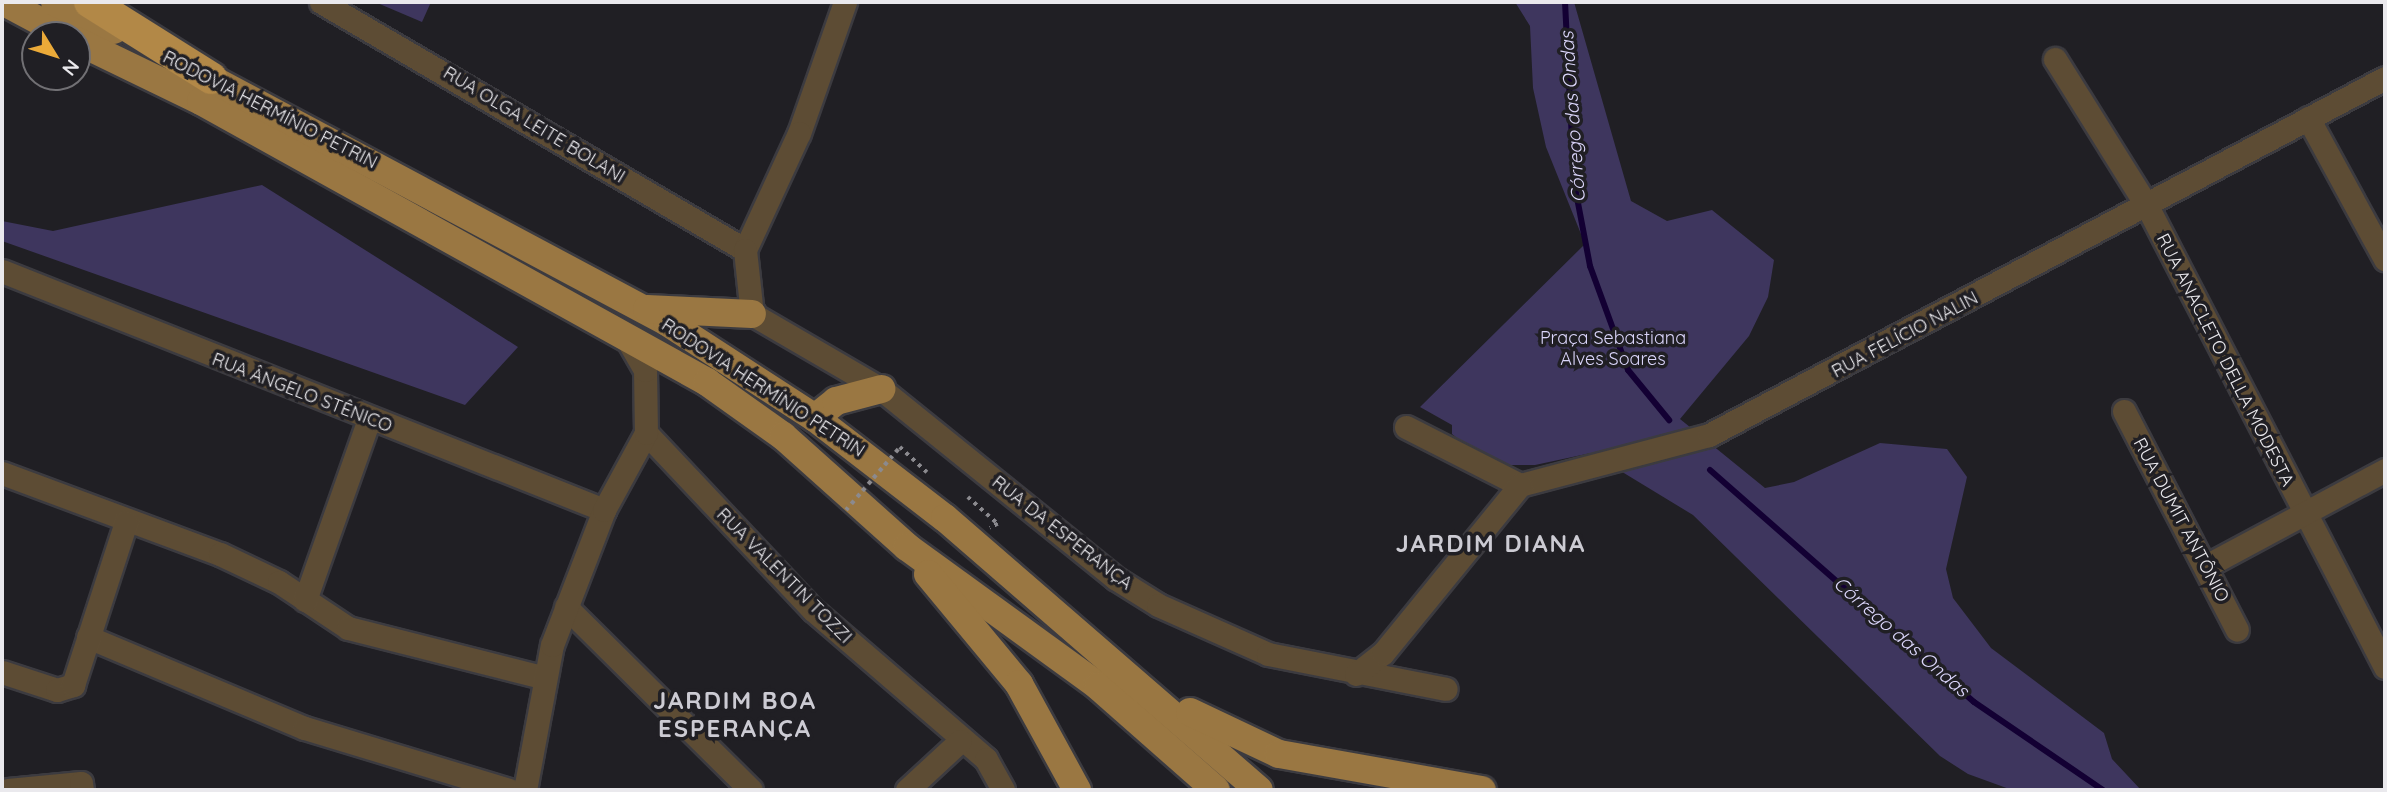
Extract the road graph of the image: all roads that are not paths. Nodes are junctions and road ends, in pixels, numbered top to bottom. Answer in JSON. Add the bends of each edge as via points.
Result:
{"nodes":[{"id":1,"x":4,"y":2,"type":"edge"},
{"id":2,"x":55,"y":2,"type":"edge"},
{"id":3,"x":90,"y":2,"type":"edge"},
{"id":4,"x":321,"y":2,"type":"edge"},
{"id":5,"x":845,"y":2,"type":"edge"},
{"id":6,"x":40,"y":21,"type":"edge"},
{"id":7,"x":91,"y":48,"type":"edge"},
{"id":8,"x":2055,"y":59,"type":"dead end"},
{"id":9,"x":211,"y":78,"type":"junction"},
{"id":10,"x":2385,"y":78,"type":"edge"},
{"id":11,"x":2308,"y":118,"type":"junction"},
{"id":12,"x":2147,"y":206,"type":"junction"},
{"id":13,"x":745,"y":250,"type":"junction"},
{"id":14,"x":2385,"y":259,"type":"edge"},
{"id":15,"x":2,"y":271,"type":"edge"},
{"id":16,"x":636,"y":308,"type":"junction"},
{"id":17,"x":752,"y":314,"type":"junction"},
{"id":18,"x":628,"y":341,"type":"junction"},
{"id":19,"x":881,"y":389,"type":"junction"},
{"id":20,"x":2124,"y":411,"type":"dead end"},
{"id":21,"x":815,"y":418,"type":"junction"},
{"id":22,"x":369,"y":419,"type":"junction"},
{"id":23,"x":1406,"y":427,"type":"dead end"},
{"id":24,"x":646,"y":433,"type":"junction"},
{"id":25,"x":2385,"y":470,"type":"edge"},
{"id":26,"x":2,"y":473,"type":"edge"},
{"id":27,"x":1520,"y":485,"type":"junction"},
{"id":28,"x":604,"y":510,"type":"junction"},
{"id":29,"x":2303,"y":514,"type":"junction"},
{"id":30,"x":125,"y":522,"type":"junction"},
{"id":31,"x":907,"y":547,"type":"junction"},
{"id":32,"x":2206,"y":566,"type":"junction"},
{"id":33,"x":305,"y":600,"type":"junction"},
{"id":34,"x":566,"y":607,"type":"junction"},
{"id":35,"x":1073,"y":626,"type":"junction"},
{"id":36,"x":2237,"y":630,"type":"dead end"},
{"id":37,"x":88,"y":636,"type":"junction"},
{"id":38,"x":2385,"y":667,"type":"edge"},
{"id":39,"x":2,"y":672,"type":"edge"},
{"id":40,"x":1356,"y":674,"type":"junction"},
{"id":41,"x":542,"y":677,"type":"junction"},
{"id":42,"x":1446,"y":689,"type":"dead end"},
{"id":43,"x":960,"y":741,"type":"junction"},
{"id":44,"x":82,"y":787,"type":"edge"},
{"id":45,"x":8,"y":790,"type":"edge"},
{"id":46,"x":509,"y":790,"type":"edge"},
{"id":47,"x":525,"y":790,"type":"edge"},
{"id":48,"x":751,"y":790,"type":"edge"},
{"id":49,"x":907,"y":790,"type":"edge"},
{"id":50,"x":1003,"y":790,"type":"edge"},
{"id":51,"x":1077,"y":790,"type":"edge"},
{"id":52,"x":1216,"y":790,"type":"edge"},
{"id":53,"x":1259,"y":790,"type":"edge"},
{"id":54,"x":1482,"y":790,"type":"edge"}],
"edges":[{"from":1,"to":6,"type":"main road"},
{"from":2,"to":9,"type":"main road","name":"RODOVIA HERMÍNIO PETRIN"},
{"from":3,"to":9,"type":"highway"},
{"from":4,"to":13,"type":"street","name":"RUA OLGA LEITE BOLANI"},
{"from":5,"to":13,"type":"street","via":[[799,133]]},
{"from":7,"to":18,"type":"main road","name":"RODOVIA HERMÍNIO PETRIN","via":[[406,212]]},
{"from":8,"to":12,"type":"street","name":"RUA ANACLETO DELLA MODESTA"},
{"from":9,"to":16,"type":"main road","name":"RODOVIA HERMÍNIO PETRIN"},
{"from":10,"to":11,"type":"street","name":"RUA FELÍCIO NALIN"},
{"from":11,"to":12,"type":"street","name":"RUA FELÍCIO NALIN"},
{"from":11,"to":14,"type":"street"},
{"from":12,"to":27,"type":"street","name":"RUA FELÍCIO NALIN","via":[[1752,416],[1657,453],[1570,467]]},
{"from":12,"to":29,"type":"street","name":"RUA ANACLETO DELLA MODESTA"},
{"from":13,"to":17,"type":"street"},
{"from":15,"to":22,"type":"street","name":"RUA ÂNGELO STÊNICO"},
{"from":16,"to":17,"type":"main road"},
{"from":16,"to":21,"type":"main road","name":"RODOVIA HERMÍNIO PETRIN"},
{"from":17,"to":19,"type":"street","name":"RUA DA ESPERANÇA"},
{"from":18,"to":24,"type":"street","via":[[645,370]]},
{"from":18,"to":31,"type":"main road","name":"RODOVIA HERMÍNIO PETRIN","via":[[707,382],[783,436]]},
{"from":19,"to":21,"type":"main road","via":[[836,401]]},
{"from":19,"to":40,"type":"street","name":"RUA DA ESPERANÇA","via":[[1115,578],[1158,605],[1268,654]]},
{"from":20,"to":32,"type":"street","name":"RUA DUMIT ANTÔNIO"},
{"from":21,"to":35,"type":"main road","name":"RODOVIA HERMÍNIO PETRIN"},
{"from":22,"to":28,"type":"street","name":"RUA ÂNGELO STÊNICO"},
{"from":22,"to":33,"type":"street"},
{"from":23,"to":27,"type":"street"},
{"from":24,"to":28,"type":"street"},
{"from":24,"to":43,"type":"street","name":"RUA VALENTIN TOZZI","via":[[813,610]]},
{"from":25,"to":29,"type":"street"},
{"from":26,"to":30,"type":"street"},
{"from":27,"to":40,"type":"street","via":[[1391,644]]},
{"from":28,"to":34,"type":"street"},
{"from":29,"to":32,"type":"street"},
{"from":29,"to":38,"type":"street","name":"RUA ANACLETO DELLA MODESTA"},
{"from":30,"to":33,"type":"street","via":[[220,554]]},
{"from":30,"to":37,"type":"street"},
{"from":31,"to":51,"type":"main road","via":[[1019,684]]},
{"from":31,"to":52,"type":"main road","name":"RODOVIA HERMÍNIO PETRIN","via":[[1098,686]]},
{"from":32,"to":36,"type":"street","name":"RUA DUMIT ANTÔNIO"},
{"from":33,"to":41,"type":"street","via":[[348,628]]},
{"from":34,"to":41,"type":"street"},
{"from":34,"to":48,"type":"street"},
{"from":35,"to":53,"type":"main road","name":"RODOVIA HERMÍNIO PETRIN"},
{"from":35,"to":54,"type":"main road","via":[[1220,731],[1316,764]]},
{"from":37,"to":39,"type":"street","via":[[72,685],[57,690]]},
{"from":37,"to":46,"type":"street","via":[[305,728]]},
{"from":40,"to":42,"type":"street","name":"RUA DA ESPERANÇA"},
{"from":41,"to":47,"type":"street"},
{"from":43,"to":49,"type":"street"},
{"from":43,"to":50,"type":"street","name":"RUA VALENTIN TOZZI","via":[[986,759]]},
{"from":44,"to":45,"type":"street"}]}
